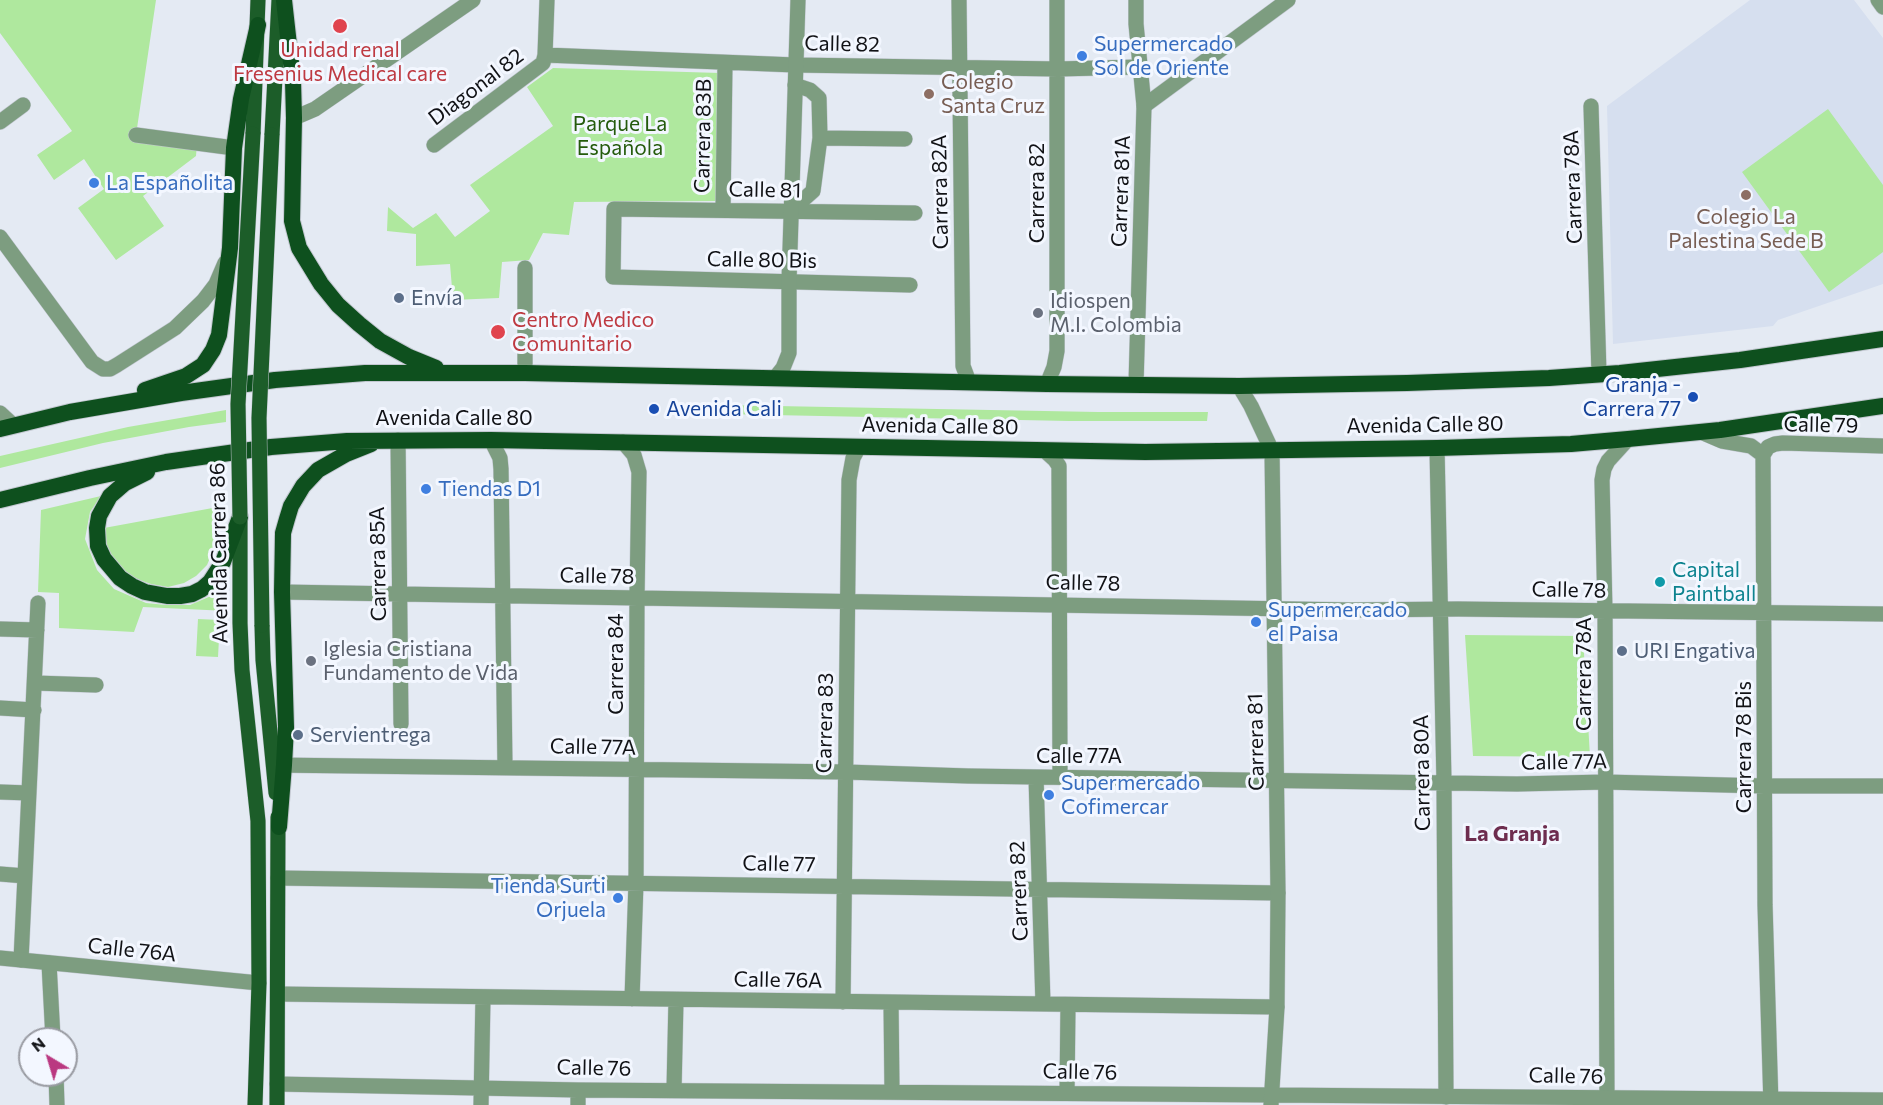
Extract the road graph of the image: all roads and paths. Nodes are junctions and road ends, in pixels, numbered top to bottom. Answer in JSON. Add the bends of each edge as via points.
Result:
{"nodes":[{"id":1,"x":258,"y":0,"type":"edge"},
{"id":2,"x":279,"y":0,"type":"edge"},
{"id":3,"x":284,"y":0,"type":"edge"},
{"id":4,"x":473,"y":0,"type":"edge"},
{"id":5,"x":547,"y":0,"type":"edge"},
{"id":6,"x":798,"y":0,"type":"edge"},
{"id":7,"x":959,"y":0,"type":"edge"},
{"id":8,"x":1057,"y":0,"type":"edge"},
{"id":9,"x":1136,"y":0,"type":"edge"},
{"id":10,"x":1288,"y":0,"type":"edge"},
{"id":11,"x":1878,"y":0,"type":"edge"},
{"id":12,"x":1883,"y":7,"type":"edge"},
{"id":13,"x":258,"y":25,"type":"junction"},
{"id":14,"x":544,"y":59,"type":"junction"},
{"id":15,"x":725,"y":63,"type":"junction"},
{"id":16,"x":795,"y":65,"type":"junction"},
{"id":17,"x":1139,"y":67,"type":"junction"},
{"id":18,"x":959,"y":68,"type":"junction"},
{"id":19,"x":1058,"y":69,"type":"junction"},
{"id":20,"x":795,"y":85,"type":"junction"},
{"id":21,"x":23,"y":105,"type":"dead end"},
{"id":22,"x":1144,"y":106,"type":"junction"},
{"id":23,"x":1591,"y":106,"type":"dead end"},
{"id":24,"x":294,"y":118,"type":"junction"},
{"id":25,"x":0,"y":122,"type":"edge"},
{"id":26,"x":136,"y":135,"type":"dead end"},
{"id":27,"x":820,"y":138,"type":"junction"},
{"id":28,"x":905,"y":139,"type":"dead end"},
{"id":29,"x":434,"y":145,"type":"dead end"},
{"id":30,"x":234,"y":148,"type":"junction"},
{"id":31,"x":792,"y":206,"type":"junction"},
{"id":32,"x":723,"y":210,"type":"junction"},
{"id":33,"x":915,"y":213,"type":"dead end"},
{"id":34,"x":0,"y":237,"type":"edge"},
{"id":35,"x":231,"y":248,"type":"junction"},
{"id":36,"x":525,"y":268,"type":"dead end"},
{"id":37,"x":613,"y":277,"type":"joint"},
{"id":38,"x":789,"y":281,"type":"junction"},
{"id":39,"x":910,"y":285,"type":"dead end"},
{"id":40,"x":1883,"y":339,"type":"edge"},
{"id":41,"x":446,"y":372,"type":"junction"},
{"id":42,"x":525,"y":373,"type":"junction"},
{"id":43,"x":1599,"y":374,"type":"junction"},
{"id":44,"x":775,"y":378,"type":"junction"},
{"id":45,"x":969,"y":382,"type":"junction"},
{"id":46,"x":1047,"y":384,"type":"junction"},
{"id":47,"x":1136,"y":384,"type":"junction"},
{"id":48,"x":1239,"y":386,"type":"junction"},
{"id":49,"x":105,"y":405,"type":"junction"},
{"id":50,"x":1883,"y":406,"type":"edge"},
{"id":51,"x":0,"y":412,"type":"edge"},
{"id":52,"x":6,"y":427,"type":"edge"},
{"id":53,"x":1701,"y":432,"type":"junction"},
{"id":54,"x":1628,"y":439,"type":"junction"},
{"id":55,"x":390,"y":440,"type":"junction"},
{"id":56,"x":491,"y":440,"type":"junction"},
{"id":57,"x":623,"y":442,"type":"junction"},
{"id":58,"x":1883,"y":446,"type":"edge"},
{"id":59,"x":860,"y":447,"type":"junction"},
{"id":60,"x":1437,"y":448,"type":"junction"},
{"id":61,"x":1045,"y":451,"type":"junction"},
{"id":62,"x":1272,"y":451,"type":"junction"},
{"id":63,"x":1762,"y":455,"type":"junction"},
{"id":64,"x":166,"y":462,"type":"junction"},
{"id":65,"x":0,"y":500,"type":"edge"},
{"id":66,"x":240,"y":517,"type":"junction"},
{"id":67,"x":282,"y":592,"type":"junction"},
{"id":68,"x":399,"y":594,"type":"junction"},
{"id":69,"x":502,"y":596,"type":"junction"},
{"id":70,"x":637,"y":597,"type":"junction"},
{"id":71,"x":848,"y":601,"type":"junction"},
{"id":72,"x":38,"y":603,"type":"dead end"},
{"id":73,"x":1060,"y":604,"type":"junction"},
{"id":74,"x":1274,"y":608,"type":"junction"},
{"id":75,"x":1441,"y":610,"type":"junction"},
{"id":76,"x":1605,"y":611,"type":"junction"},
{"id":77,"x":1763,"y":612,"type":"junction"},
{"id":78,"x":1883,"y":614,"type":"edge"},
{"id":79,"x":0,"y":629,"type":"edge"},
{"id":80,"x":37,"y":630,"type":"junction"},
{"id":81,"x":35,"y":683,"type":"junction"},
{"id":82,"x":96,"y":685,"type":"dead end"},
{"id":83,"x":0,"y":708,"type":"edge"},
{"id":84,"x":34,"y":710,"type":"junction"},
{"id":85,"x":401,"y":724,"type":"dead end"},
{"id":86,"x":279,"y":765,"type":"junction"},
{"id":87,"x":506,"y":767,"type":"junction"},
{"id":88,"x":636,"y":769,"type":"junction"},
{"id":89,"x":846,"y":772,"type":"junction"},
{"id":90,"x":1060,"y":776,"type":"junction"},
{"id":91,"x":1036,"y":777,"type":"junction"},
{"id":92,"x":1278,"y":779,"type":"junction"},
{"id":93,"x":1443,"y":782,"type":"junction"},
{"id":94,"x":1605,"y":782,"type":"junction"},
{"id":95,"x":1765,"y":786,"type":"junction"},
{"id":96,"x":1883,"y":786,"type":"edge"},
{"id":97,"x":0,"y":792,"type":"edge"},
{"id":98,"x":29,"y":793,"type":"junction"},
{"id":99,"x":279,"y":827,"type":"joint"},
{"id":100,"x":0,"y":874,"type":"edge"},
{"id":101,"x":25,"y":876,"type":"junction"},
{"id":102,"x":278,"y":878,"type":"junction"},
{"id":103,"x":636,"y":883,"type":"junction"},
{"id":104,"x":844,"y":886,"type":"junction"},
{"id":105,"x":1040,"y":889,"type":"junction"},
{"id":106,"x":1278,"y":893,"type":"junction"},
{"id":107,"x":0,"y":958,"type":"edge"},
{"id":108,"x":21,"y":960,"type":"junction"},
{"id":109,"x":49,"y":963,"type":"junction"},
{"id":110,"x":259,"y":984,"type":"junction"},
{"id":111,"x":278,"y":994,"type":"junction"},
{"id":112,"x":483,"y":997,"type":"junction"},
{"id":113,"x":632,"y":999,"type":"junction"},
{"id":114,"x":676,"y":1000,"type":"junction"},
{"id":115,"x":843,"y":1002,"type":"junction"},
{"id":116,"x":891,"y":1002,"type":"junction"},
{"id":117,"x":1043,"y":1004,"type":"junction"},
{"id":118,"x":1068,"y":1005,"type":"junction"},
{"id":119,"x":1277,"y":1007,"type":"junction"},
{"id":120,"x":53,"y":1027,"type":"edge"},
{"id":121,"x":277,"y":1084,"type":"junction"},
{"id":122,"x":56,"y":1087,"type":"edge"},
{"id":123,"x":482,"y":1087,"type":"junction"},
{"id":124,"x":674,"y":1090,"type":"junction"},
{"id":125,"x":892,"y":1091,"type":"junction"},
{"id":126,"x":1067,"y":1093,"type":"junction"},
{"id":127,"x":1446,"y":1096,"type":"junction"},
{"id":128,"x":578,"y":1097,"type":"edge"},
{"id":129,"x":766,"y":1098,"type":"edge"},
{"id":130,"x":1607,"y":1098,"type":"junction"},
{"id":131,"x":1271,"y":1100,"type":"edge"},
{"id":132,"x":1771,"y":1102,"type":"edge"},
{"id":133,"x":1873,"y":1102,"type":"edge"},
{"id":134,"x":57,"y":1105,"type":"edge"},
{"id":135,"x":255,"y":1105,"type":"edge"},
{"id":136,"x":277,"y":1105,"type":"edge"},
{"id":137,"x":481,"y":1105,"type":"edge"}],
"edges":[{"from":1,"to":13,"type":"main road","name":"Avenida Carrera 86"},
{"from":2,"to":86,"type":"main road","name":"Avenida Carrera 86","bridge":true,"via":[[260,418],[261,625]]},
{"from":3,"to":24,"type":"highway"},
{"from":4,"to":24,"type":"street","via":[[315,109]]},
{"from":5,"to":14,"type":"street"},
{"from":6,"to":16,"type":"street"},
{"from":7,"to":18,"type":"street","name":"Carrera 82A"},
{"from":8,"to":19,"type":"street","name":"Carrera 82"},
{"from":9,"to":17,"type":"street","name":"Carrera 81A"},
{"from":10,"to":22,"type":"street"},
{"from":11,"to":12,"type":"street"},
{"from":13,"to":30,"type":"highway"},
{"from":13,"to":66,"type":"main road","name":"Avenida Carrera 86","bridge":true,"via":[[238,404]]},
{"from":14,"to":15,"type":"street","name":"Calle 82"},
{"from":14,"to":29,"type":"street","name":"Diagonal 82"},
{"from":15,"to":16,"type":"street","name":"Calle 82"},
{"from":15,"to":32,"type":"street","name":"Carrera 83B"},
{"from":16,"to":18,"type":"street","name":"Calle 82"},
{"from":16,"to":20,"type":"street"},
{"from":17,"to":19,"type":"street","name":"Calle 82"},
{"from":17,"to":22,"type":"street","name":"Carrera 81A"},
{"from":18,"to":19,"type":"street","name":"Calle 82"},
{"from":18,"to":45,"type":"street","name":"Carrera 82A","via":[[963,366]]},
{"from":19,"to":46,"type":"street","name":"Carrera 82","via":[[1057,351]]},
{"from":20,"to":27,"type":"street","via":[[819,98]]},
{"from":20,"to":31,"type":"street"},
{"from":21,"to":25,"type":"street"},
{"from":22,"to":47,"type":"street","name":"Carrera 81A"},
{"from":23,"to":43,"type":"street","name":"Carrera 78A"},
{"from":24,"to":41,"type":"highway","via":[[292,221],[298,248],[338,305],[358,324],[409,357]]},
{"from":26,"to":30,"type":"street"},
{"from":27,"to":28,"type":"street"},
{"from":27,"to":31,"type":"street","via":[[813,191]]},
{"from":30,"to":35,"type":"highway"},
{"from":31,"to":32,"type":"street","name":"Calle 81"},
{"from":31,"to":33,"type":"street","name":"Calle 81"},
{"from":31,"to":38,"type":"street"},
{"from":32,"to":37,"type":"street","name":"Calle 81","via":[[614,209]]},
{"from":34,"to":35,"type":"street","via":[[92,362],[103,369],[110,369],[175,328],[216,284]]},
{"from":35,"to":49,"type":"highway","via":[[219,335],[202,365],[186,376]]},
{"from":36,"to":42,"type":"street"},
{"from":37,"to":38,"type":"street","name":"Calle 80 Bis"},
{"from":38,"to":39,"type":"street","name":"Calle 80 Bis"},
{"from":38,"to":44,"type":"street","via":[[789,353]]},
{"from":40,"to":43,"type":"highway","name":"Avenida Calle 80","via":[[1740,360]]},
{"from":41,"to":42,"type":"highway","name":"Avenida Calle 80"},
{"from":41,"to":49,"type":"highway","name":"Avenida Calle 80","via":[[308,377]]},
{"from":42,"to":44,"type":"highway","name":"Avenida Calle 80"},
{"from":43,"to":48,"type":"highway","name":"Avenida Calle 80"},
{"from":44,"to":45,"type":"highway","name":"Avenida Calle 80"},
{"from":45,"to":46,"type":"highway","name":"Avenida Calle 80"},
{"from":46,"to":47,"type":"highway","name":"Avenida Calle 80"},
{"from":47,"to":48,"type":"highway","name":"Avenida Calle 80"},
{"from":48,"to":62,"type":"street","name":"Carrera 81"},
{"from":49,"to":52,"type":"highway","name":"Avenida Calle 80"},
{"from":50,"to":53,"type":"highway","name":"Avenida Calle 80"},
{"from":51,"to":52,"type":"street"},
{"from":53,"to":54,"type":"highway","name":"Avenida Calle 80"},
{"from":53,"to":63,"type":"street","via":[[1722,441],[1751,446]]},
{"from":54,"to":60,"type":"highway","name":"Avenida Calle 80"},
{"from":54,"to":76,"type":"street","name":"Carrera 78A","via":[[1608,461],[1602,480]]},
{"from":55,"to":56,"type":"highway","name":"Avenida Calle 80"},
{"from":55,"to":64,"type":"highway","name":"Avenida Calle 80","via":[[272,447]]},
{"from":55,"to":67,"type":"highway","via":[[327,464],[303,486],[291,506],[284,533]]},
{"from":55,"to":68,"type":"street","name":"Carrera 85A"},
{"from":56,"to":57,"type":"highway","name":"Avenida Calle 80"},
{"from":56,"to":69,"type":"street","via":[[501,470]]},
{"from":57,"to":59,"type":"highway","name":"Avenida Calle 80"},
{"from":57,"to":70,"type":"street","name":"Carrera 84","via":[[634,455],[639,472]]},
{"from":58,"to":63,"type":"street","name":"Calle 79","via":[[1783,443],[1768,447]]},
{"from":59,"to":61,"type":"highway","name":"Avenida Calle 80"},
{"from":59,"to":71,"type":"street","name":"Carrera 83","via":[[853,458],[849,480]]},
{"from":60,"to":62,"type":"highway","name":"Avenida Calle 80"},
{"from":60,"to":75,"type":"street","name":"Carrera 80A"},
{"from":61,"to":62,"type":"highway","name":"Avenida Calle 80"},
{"from":61,"to":73,"type":"street","via":[[1059,466]]},
{"from":62,"to":74,"type":"street","name":"Carrera 81"},
{"from":63,"to":77,"type":"street","name":"Carrera 78 Bis"},
{"from":64,"to":65,"type":"highway","name":"Avenida Calle 80"},
{"from":64,"to":66,"type":"highway","via":[[116,489],[99,516],[97,538],[104,559],[120,578],[156,595],[180,596],[202,589],[223,562]]},
{"from":66,"to":110,"type":"main road","name":"Avenida Carrera 86","via":[[242,670],[258,820]]},
{"from":67,"to":68,"type":"street","name":"Calle 78"},
{"from":67,"to":86,"type":"highway","via":[[286,727]]},
{"from":68,"to":69,"type":"street","name":"Calle 78"},
{"from":68,"to":85,"type":"street","name":"Carrera 85A"},
{"from":69,"to":70,"type":"street","name":"Calle 78"},
{"from":69,"to":87,"type":"street"},
{"from":70,"to":71,"type":"street","name":"Calle 78"},
{"from":70,"to":88,"type":"street","name":"Carrera 84"},
{"from":71,"to":73,"type":"street","name":"Calle 78"},
{"from":71,"to":89,"type":"street","name":"Carrera 83"},
{"from":72,"to":80,"type":"street"},
{"from":73,"to":74,"type":"street","name":"Calle 78"},
{"from":73,"to":90,"type":"street"},
{"from":74,"to":75,"type":"street","name":"Calle 78"},
{"from":74,"to":92,"type":"street","name":"Carrera 81"},
{"from":75,"to":76,"type":"street","name":"Calle 78"},
{"from":75,"to":93,"type":"street","name":"Carrera 80A"},
{"from":76,"to":77,"type":"street","name":"Calle 78"},
{"from":76,"to":94,"type":"street","name":"Carrera 78A"},
{"from":77,"to":78,"type":"street","name":"Calle 78"},
{"from":77,"to":95,"type":"street","name":"Carrera 78 Bis"},
{"from":79,"to":80,"type":"street"},
{"from":80,"to":81,"type":"street"},
{"from":81,"to":82,"type":"street"},
{"from":81,"to":84,"type":"street"},
{"from":83,"to":84,"type":"street"},
{"from":84,"to":98,"type":"street"},
{"from":86,"to":87,"type":"street","name":"Calle 77A"},
{"from":86,"to":99,"type":"highway"},
{"from":87,"to":88,"type":"street","name":"Calle 77A"},
{"from":88,"to":89,"type":"street","name":"Calle 77A"},
{"from":88,"to":103,"type":"street","name":"Carrera 84"},
{"from":89,"to":91,"type":"street","name":"Calle 77A"},
{"from":89,"to":104,"type":"street","name":"Carrera 83"},
{"from":90,"to":91,"type":"street","name":"Calle 77A"},
{"from":90,"to":92,"type":"street","name":"Calle 77A"},
{"from":91,"to":105,"type":"street","name":"Carrera 82"},
{"from":92,"to":93,"type":"street","name":"Calle 77A"},
{"from":92,"to":106,"type":"street","name":"Carrera 81"},
{"from":93,"to":94,"type":"street","name":"Calle 77A"},
{"from":93,"to":127,"type":"street","name":"Carrera 80A"},
{"from":94,"to":95,"type":"street","name":"Calle 77A"},
{"from":94,"to":130,"type":"street","name":"Carrera 78A"},
{"from":95,"to":96,"type":"street","name":"Calle 77A"},
{"from":95,"to":132,"type":"street","name":"Carrera 78 Bis"},
{"from":97,"to":98,"type":"street"},
{"from":98,"to":101,"type":"street"},
{"from":99,"to":102,"type":"main road"},
{"from":100,"to":101,"type":"street"},
{"from":101,"to":108,"type":"street"},
{"from":102,"to":103,"type":"street","name":"Calle 77"},
{"from":102,"to":111,"type":"main road"},
{"from":103,"to":104,"type":"street","name":"Calle 77"},
{"from":103,"to":113,"type":"street","name":"Carrera 84"},
{"from":104,"to":105,"type":"street","name":"Calle 77"},
{"from":104,"to":115,"type":"street","name":"Carrera 83"},
{"from":105,"to":106,"type":"street","name":"Calle 77"},
{"from":105,"to":117,"type":"street","name":"Carrera 82"},
{"from":106,"to":119,"type":"street","name":"Carrera 81"},
{"from":107,"to":108,"type":"street","name":"Calle 76A"},
{"from":108,"to":109,"type":"street","name":"Calle 76A"},
{"from":109,"to":110,"type":"street","name":"Calle 76A"},
{"from":109,"to":120,"type":"street"},
{"from":110,"to":135,"type":"main road","name":"Avenida Carrera 86"},
{"from":111,"to":112,"type":"street","name":"Calle 76A"},
{"from":111,"to":121,"type":"main road"},
{"from":112,"to":113,"type":"street","name":"Calle 76A"},
{"from":112,"to":123,"type":"street"},
{"from":113,"to":114,"type":"street","name":"Calle 76A"},
{"from":114,"to":115,"type":"street","name":"Calle 76A"},
{"from":114,"to":124,"type":"street"},
{"from":115,"to":116,"type":"street","name":"Calle 76A"},
{"from":116,"to":117,"type":"street","name":"Calle 76A"},
{"from":116,"to":125,"type":"street"},
{"from":117,"to":118,"type":"street","name":"Calle 76A"},
{"from":118,"to":119,"type":"street","name":"Calle 76A"},
{"from":118,"to":126,"type":"street"},
{"from":119,"to":131,"type":"street","name":"Carrera 81"},
{"from":121,"to":123,"type":"street","name":"Calle 76"},
{"from":121,"to":136,"type":"main road"},
{"from":122,"to":134,"type":"street"},
{"from":123,"to":128,"type":"street","name":"Calle 76"},
{"from":123,"to":137,"type":"street"},
{"from":124,"to":128,"type":"street","name":"Calle 76"},
{"from":124,"to":129,"type":"street","name":"Calle 76"},
{"from":125,"to":126,"type":"street","name":"Calle 76"},
{"from":125,"to":129,"type":"street","name":"Calle 76"},
{"from":126,"to":131,"type":"street","name":"Calle 76"},
{"from":127,"to":130,"type":"street","name":"Calle 76"},
{"from":127,"to":131,"type":"street","name":"Calle 76"},
{"from":130,"to":132,"type":"street","name":"Calle 76"},
{"from":132,"to":133,"type":"street","name":"Calle 76"}]}
